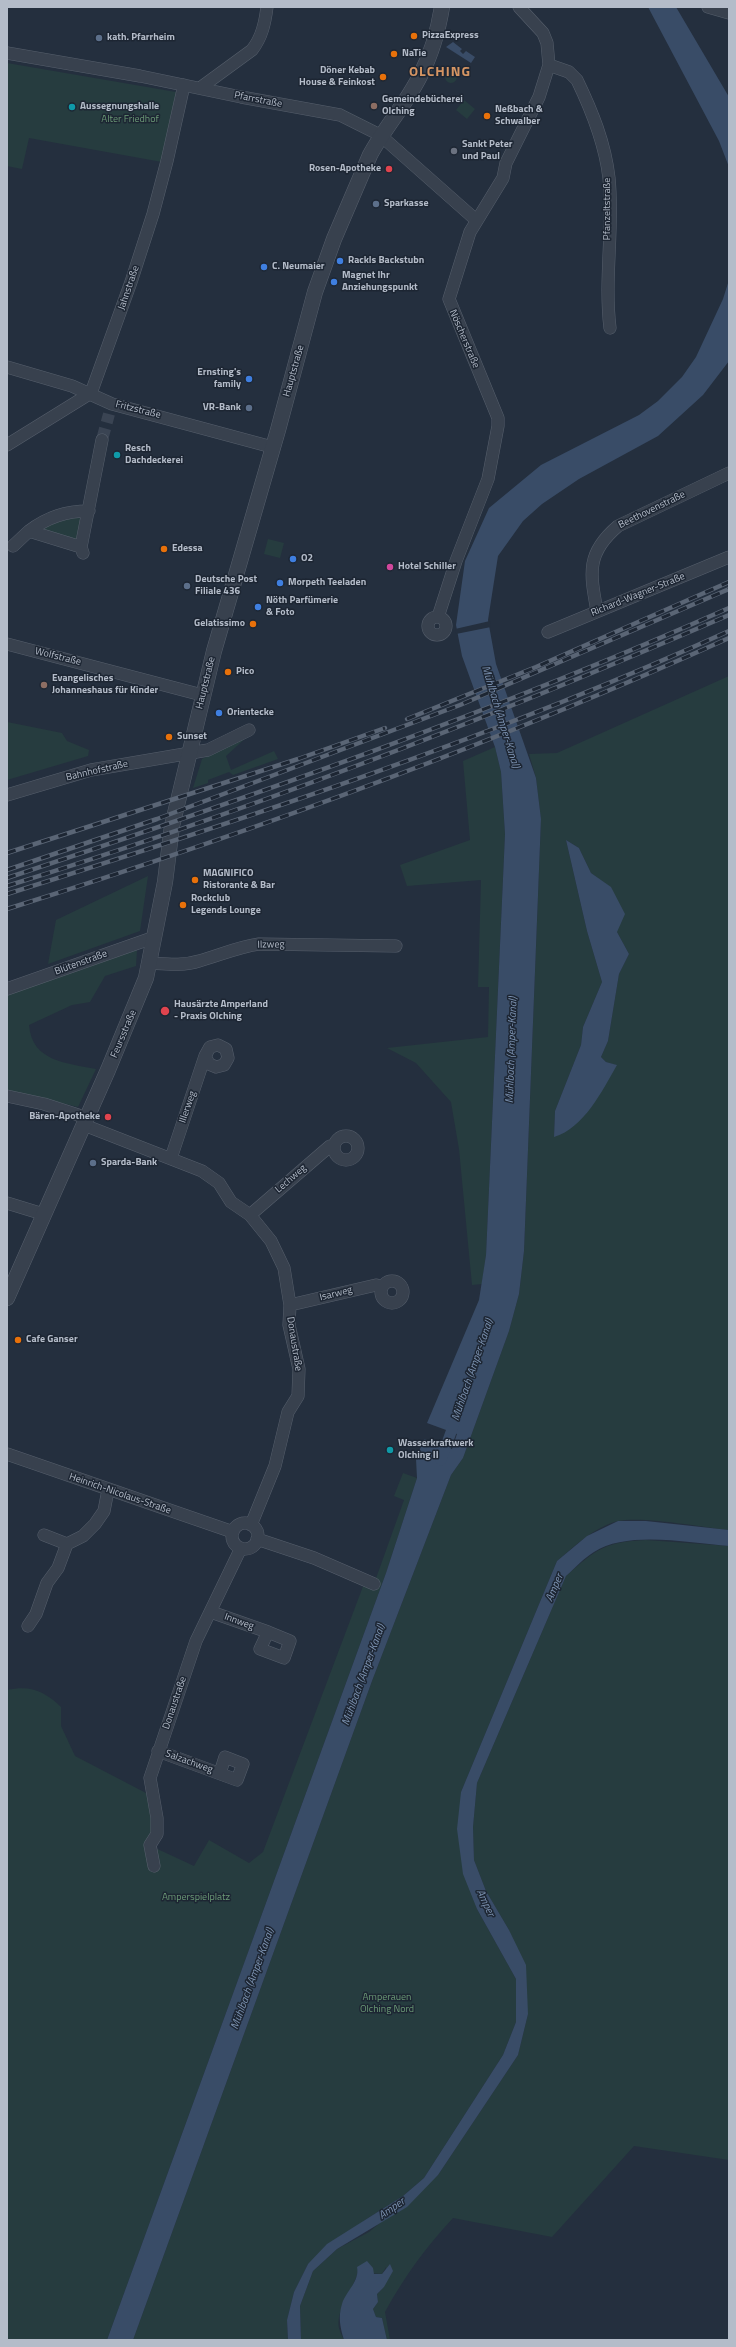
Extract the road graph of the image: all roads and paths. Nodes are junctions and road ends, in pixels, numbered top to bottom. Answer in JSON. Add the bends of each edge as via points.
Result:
{"nodes":[{"id":1,"x":267,"y":7,"type":"edge"},
{"id":2,"x":442,"y":7,"type":"edge"},
{"id":3,"x":519,"y":7,"type":"edge"},
{"id":4,"x":708,"y":7,"type":"edge"},
{"id":5,"x":725,"y":10,"type":"edge"},
{"id":6,"x":7,"y":53,"type":"edge"},
{"id":7,"x":548,"y":65,"type":"junction"},
{"id":8,"x":184,"y":85,"type":"junction"},
{"id":9,"x":200,"y":88,"type":"junction"},
{"id":10,"x":380,"y":135,"type":"junction"},
{"id":11,"x":476,"y":220,"type":"junction"},
{"id":12,"x":610,"y":328,"type":"dead end"},
{"id":13,"x":7,"y":367,"type":"edge"},
{"id":14,"x":90,"y":394,"type":"junction"},
{"id":15,"x":102,"y":440,"type":"tunnel mouth"},
{"id":16,"x":7,"y":446,"type":"edge"},
{"id":17,"x":272,"y":447,"type":"junction"},
{"id":18,"x":729,"y":473,"type":"edge"},
{"id":19,"x":89,"y":511,"type":"junction"},
{"id":20,"x":29,"y":531,"type":"junction"},
{"id":21,"x":13,"y":546,"type":"dead end"},
{"id":22,"x":729,"y":557,"type":"edge"},
{"id":23,"x":597,"y":611,"type":"junction"},
{"id":24,"x":438,"y":617,"type":"dead end"},
{"id":25,"x":548,"y":632,"type":"dead end"},
{"id":26,"x":7,"y":644,"type":"edge"},
{"id":27,"x":202,"y":695,"type":"junction"},
{"id":28,"x":249,"y":730,"type":"dead end"},
{"id":29,"x":189,"y":753,"type":"junction"},
{"id":30,"x":7,"y":795,"type":"edge"},
{"id":31,"x":155,"y":937,"type":"junction"},
{"id":32,"x":396,"y":946,"type":"dead end"},
{"id":33,"x":150,"y":963,"type":"junction"},
{"id":34,"x":7,"y":989,"type":"edge"},
{"id":35,"x":205,"y":1056,"type":"dead end"},
{"id":36,"x":7,"y":1096,"type":"edge"},
{"id":37,"x":81,"y":1120,"type":"junction"},
{"id":38,"x":334,"y":1146,"type":"dead end"},
{"id":39,"x":171,"y":1158,"type":"junction"},
{"id":40,"x":7,"y":1203,"type":"edge"},
{"id":41,"x":43,"y":1214,"type":"junction"},
{"id":42,"x":250,"y":1215,"type":"junction"},
{"id":43,"x":382,"y":1287,"type":"dead end"},
{"id":44,"x":7,"y":1298,"type":"edge"},
{"id":45,"x":290,"y":1305,"type":"junction"},
{"id":46,"x":7,"y":1454,"type":"edge"},
{"id":47,"x":108,"y":1490,"type":"junction"},
{"id":48,"x":251,"y":1525,"type":"junction"},
{"id":49,"x":233,"y":1532,"type":"junction"},
{"id":50,"x":44,"y":1535,"type":"dead end"},
{"id":51,"x":257,"y":1539,"type":"junction"},
{"id":52,"x":67,"y":1544,"type":"junction"},
{"id":53,"x":241,"y":1548,"type":"junction"},
{"id":54,"x":374,"y":1584,"type":"dead end"},
{"id":55,"x":211,"y":1612,"type":"junction"},
{"id":56,"x":28,"y":1626,"type":"dead end"},
{"id":57,"x":268,"y":1632,"type":"dead end"},
{"id":58,"x":158,"y":1751,"type":"junction"},
{"id":59,"x":220,"y":1773,"type":"dead end"},
{"id":60,"x":154,"y":1866,"type":"dead end"}],
"edges":[{"from":1,"to":9,"type":"street","via":[[259,41],[252,50]]},
{"from":2,"to":10,"type":"street","name":"Hauptstraße","via":[[432,48],[421,76]]},
{"from":3,"to":7,"type":"street","name":"Nöscherstraße","via":[[543,33],[547,43]]},
{"from":4,"to":5,"type":"street"},
{"from":6,"to":8,"type":"street","name":"Pfarrstraße"},
{"from":7,"to":11,"type":"street","name":"Nöscherstraße","via":[[539,97],[506,163],[503,178]]},
{"from":7,"to":12,"type":"street","name":"Pfanzeltstraße","via":[[569,72],[577,80],[603,146],[610,191]]},
{"from":8,"to":9,"type":"street","name":"Pfarrstraße"},
{"from":8,"to":14,"type":"street","name":"Jahnstraße","via":[[153,214]]},
{"from":9,"to":10,"type":"street","name":"Pfarrstraße","via":[[340,115]]},
{"from":10,"to":11,"type":"street","name":"Pfarrstraße"},
{"from":10,"to":17,"type":"street","name":"Hauptstraße","via":[[344,214],[318,280]]},
{"from":11,"to":24,"type":"street","name":"Nöscherstraße","via":[[449,299],[498,418],[498,426],[488,479],[456,561]]},
{"from":13,"to":14,"type":"street","name":"Fritzstraße"},
{"from":14,"to":16,"type":"street"},
{"from":14,"to":17,"type":"street","name":"Fritzstraße","via":[[111,409]]},
{"from":15,"to":19,"type":"street"},
{"from":17,"to":27,"type":"street","name":"Hauptstraße"},
{"from":18,"to":23,"type":"street","name":"Beethovenstraße","via":[[618,526],[604,538],[596,550],[592,571]]},
{"from":19,"to":20,"type":"street","via":[[72,511],[56,515]]},
{"from":19,"to":20,"type":"street","via":[[82,550]]},
{"from":20,"to":21,"type":"street"},
{"from":22,"to":23,"type":"street","name":"Richard-Wagner-Straße"},
{"from":23,"to":25,"type":"street","name":"Richard-Wagner-Straße"},
{"from":26,"to":27,"type":"street","name":"Wolfstraße"},
{"from":27,"to":29,"type":"street","name":"Hauptstraße"},
{"from":28,"to":29,"type":"street","via":[[208,750]]},
{"from":29,"to":30,"type":"street","name":"Bahnhofstraße","via":[[91,770]]},
{"from":29,"to":31,"type":"street","name":"Feursstraße","via":[[172,826]]},
{"from":31,"to":33,"type":"street","name":"Feursstraße"},
{"from":31,"to":34,"type":"street","name":"Blütenstraße"},
{"from":32,"to":33,"type":"street","name":"Ilzweg","via":[[259,944],[244,946],[198,961],[174,965]]},
{"from":33,"to":37,"type":"street","name":"Feursstraße","via":[[138,1000]]},
{"from":35,"to":39,"type":"street","name":"Illerweg"},
{"from":36,"to":37,"type":"street"},
{"from":37,"to":39,"type":"street","name":"Donaustraße"},
{"from":37,"to":41,"type":"street","name":"Feursstraße"},
{"from":38,"to":42,"type":"street","name":"Lechweg","via":[[330,1146]]},
{"from":39,"to":42,"type":"street","name":"Donaustraße","via":[[202,1171],[219,1183],[231,1202]]},
{"from":40,"to":41,"type":"street"},
{"from":41,"to":44,"type":"street","name":"Feursstraße"},
{"from":42,"to":45,"type":"street","name":"Donaustraße","via":[[271,1242],[284,1268]]},
{"from":43,"to":45,"type":"street","name":"Isarweg","via":[[376,1285]]},
{"from":45,"to":48,"type":"street","name":"Donaustraße","via":[[289,1325],[300,1369],[298,1396],[288,1412],[275,1466]]},
{"from":46,"to":47,"type":"street","name":"Heinrich-Nicolaus-Straße"},
{"from":47,"to":49,"type":"street","name":"Heinrich-Nicolaus-Straße"},
{"from":47,"to":52,"type":"street","via":[[104,1511],[95,1524],[83,1536]]},
{"from":48,"to":49,"type":"street","via":[[242,1524]]},
{"from":48,"to":51,"type":"street","via":[[257,1531]]},
{"from":49,"to":53,"type":"street","via":[[234,1541]]},
{"from":50,"to":52,"type":"street"},
{"from":51,"to":53,"type":"street","via":[[251,1547]]},
{"from":51,"to":54,"type":"street","via":[[314,1558]]},
{"from":52,"to":56,"type":"street","via":[[58,1568],[47,1583],[36,1614]]},
{"from":53,"to":55,"type":"street","name":"Donaustraße"},
{"from":55,"to":57,"type":"street","name":"Innweg"},
{"from":55,"to":58,"type":"street","name":"Donaustraße","via":[[196,1641]]},
{"from":58,"to":59,"type":"street","name":"Salzachweg"},
{"from":58,"to":60,"type":"street","name":"Donaustraße","via":[[150,1778],[157,1818],[157,1834],[150,1846]]}]}
